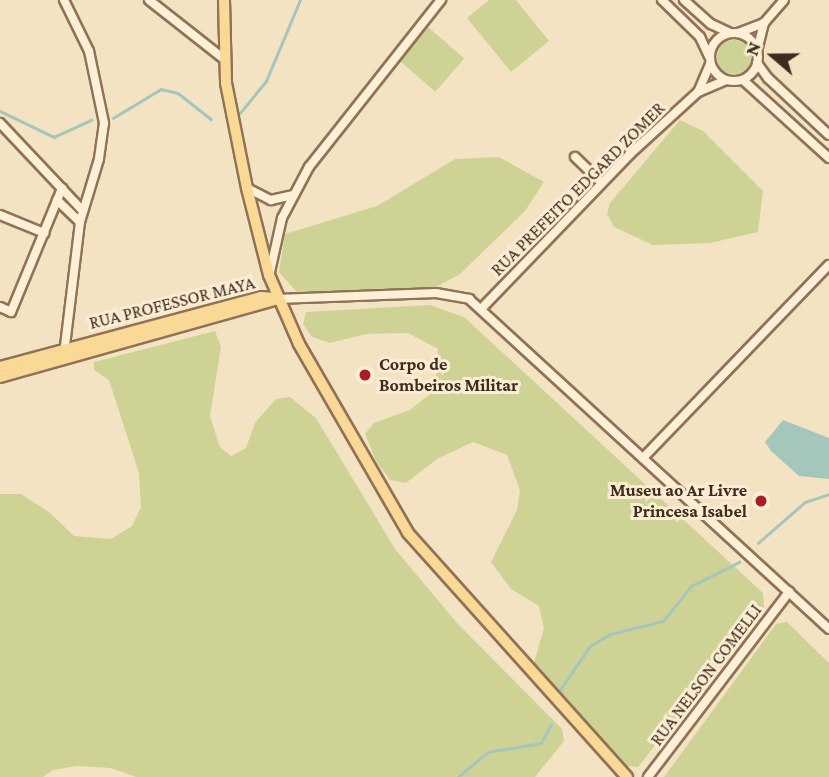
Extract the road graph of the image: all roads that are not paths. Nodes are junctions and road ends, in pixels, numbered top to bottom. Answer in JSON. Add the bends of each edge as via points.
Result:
{"nodes":[{"id":1,"x":64,"y":0,"type":"edge"},
{"id":2,"x":149,"y":0,"type":"edge"},
{"id":3,"x":224,"y":0,"type":"edge"},
{"id":4,"x":441,"y":0,"type":"edge"},
{"id":5,"x":662,"y":0,"type":"edge"},
{"id":6,"x":684,"y":0,"type":"edge"},
{"id":7,"x":784,"y":0,"type":"edge"},
{"id":8,"x":764,"y":23,"type":"junction"},
{"id":9,"x":733,"y":33,"type":"junction"},
{"id":10,"x":757,"y":51,"type":"junction"},
{"id":11,"x":224,"y":60,"type":"junction"},
{"id":12,"x":710,"y":61,"type":"junction"},
{"id":13,"x":757,"y":62,"type":"junction"},
{"id":14,"x":726,"y":80,"type":"junction"},
{"id":15,"x":743,"y":80,"type":"junction"},
{"id":16,"x":698,"y":92,"type":"junction"},
{"id":17,"x":0,"y":123,"type":"edge"},
{"id":18,"x":829,"y":135,"type":"edge"},
{"id":19,"x":575,"y":157,"type":"dead end"},
{"id":20,"x":829,"y":158,"type":"edge"},
{"id":21,"x":601,"y":182,"type":"junction"},
{"id":22,"x":62,"y":188,"type":"junction"},
{"id":23,"x":247,"y":188,"type":"junction"},
{"id":24,"x":293,"y":195,"type":"junction"},
{"id":25,"x":57,"y":200,"type":"junction"},
{"id":26,"x":83,"y":211,"type":"junction"},
{"id":27,"x":0,"y":215,"type":"edge"},
{"id":28,"x":80,"y":222,"type":"junction"},
{"id":29,"x":44,"y":233,"type":"junction"},
{"id":30,"x":829,"y":265,"type":"edge"},
{"id":31,"x":269,"y":275,"type":"junction"},
{"id":32,"x":277,"y":299,"type":"junction"},
{"id":33,"x":0,"y":307,"type":"edge"},
{"id":34,"x":481,"y":309,"type":"junction"},
{"id":35,"x":63,"y":353,"type":"junction"},
{"id":36,"x":0,"y":367,"type":"edge"},
{"id":37,"x":0,"y":377,"type":"edge"},
{"id":38,"x":643,"y":458,"type":"junction"},
{"id":39,"x":789,"y":592,"type":"junction"},
{"id":40,"x":829,"y":629,"type":"edge"},
{"id":41,"x":627,"y":777,"type":"edge"},
{"id":42,"x":648,"y":777,"type":"edge"}],
"edges":[{"from":1,"to":26,"type":"street","via":[[89,51],[103,109],[103,142]]},
{"from":2,"to":11,"type":"street"},
{"from":3,"to":11,"type":"main road"},
{"from":4,"to":24,"type":"street","via":[[337,126]]},
{"from":5,"to":12,"type":"street","via":[[700,37]]},
{"from":6,"to":9,"type":"street","via":[[711,24]]},
{"from":7,"to":8,"type":"street"},
{"from":8,"to":9,"type":"street"},
{"from":8,"to":10,"type":"street"},
{"from":9,"to":10,"type":"street","via":[[751,41]]},
{"from":9,"to":12,"type":"street","via":[[715,42]]},
{"from":10,"to":13,"type":"street"},
{"from":11,"to":23,"type":"main road"},
{"from":12,"to":14,"type":"street"},
{"from":12,"to":16,"type":"street","name":"RUA PREFEITO EDGARD ZOMER"},
{"from":13,"to":15,"type":"street"},
{"from":13,"to":18,"type":"street"},
{"from":14,"to":15,"type":"street"},
{"from":14,"to":16,"type":"street","name":"RUA PREFEITO EDGARD ZOMER"},
{"from":15,"to":20,"type":"street"},
{"from":16,"to":21,"type":"street","name":"RUA PREFEITO EDGARD ZOMER"},
{"from":17,"to":22,"type":"street"},
{"from":19,"to":21,"type":"street"},
{"from":21,"to":34,"type":"street","name":"RUA PREFEITO EDGARD ZOMER"},
{"from":22,"to":25,"type":"street"},
{"from":22,"to":26,"type":"street"},
{"from":23,"to":24,"type":"street","via":[[271,200]]},
{"from":23,"to":31,"type":"main road"},
{"from":24,"to":31,"type":"street","via":[[278,231]]},
{"from":25,"to":28,"type":"street"},
{"from":25,"to":29,"type":"street"},
{"from":26,"to":28,"type":"street"},
{"from":27,"to":29,"type":"street"},
{"from":28,"to":35,"type":"street"},
{"from":29,"to":33,"type":"street","via":[[11,312]]},
{"from":30,"to":38,"type":"street"},
{"from":31,"to":32,"type":"main road"},
{"from":32,"to":34,"type":"street","via":[[436,293],[458,295]]},
{"from":32,"to":35,"type":"main road","name":"RUA PROFESSOR MAYA","via":[[261,297]]},
{"from":32,"to":41,"type":"main road","via":[[408,533]]},
{"from":34,"to":38,"type":"street"},
{"from":35,"to":36,"type":"main road","name":"RUA PROFESSOR MAYA"},
{"from":35,"to":37,"type":"main road","name":"RUA PROFESSOR MAYA"},
{"from":38,"to":39,"type":"street"},
{"from":39,"to":40,"type":"street"},
{"from":39,"to":42,"type":"street","name":"RUA NELSON COMELLI"}]}
